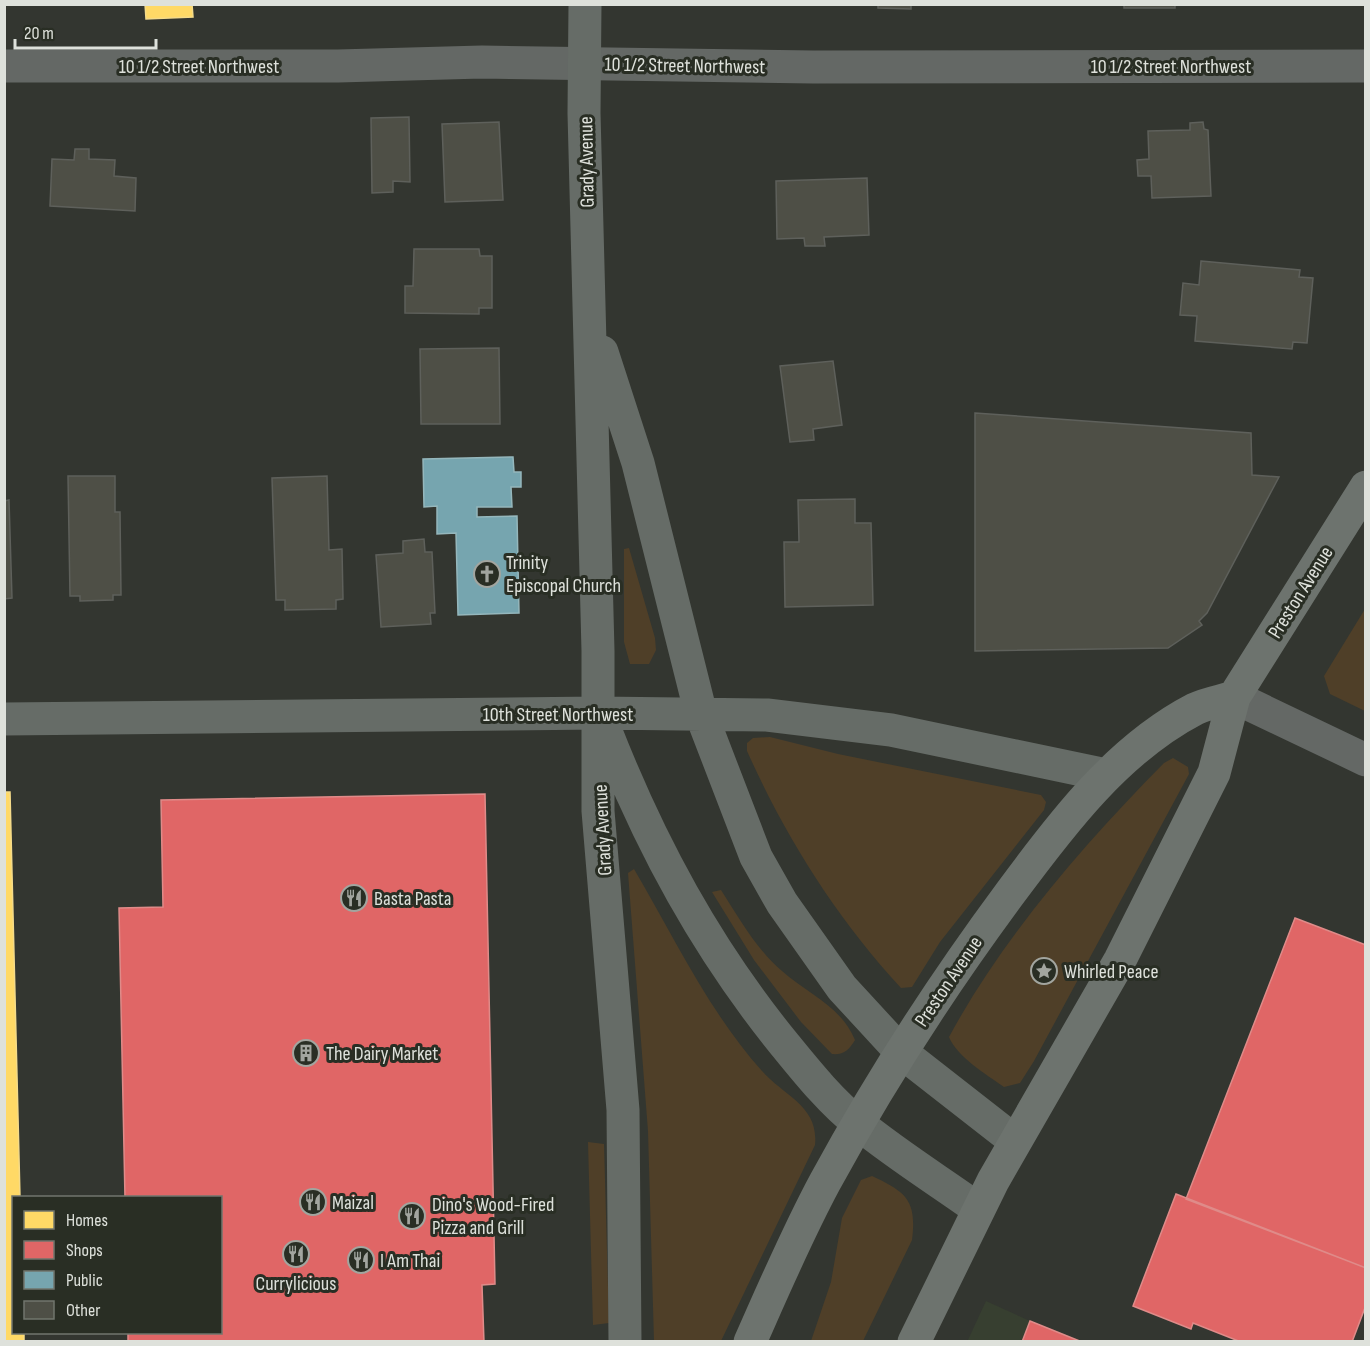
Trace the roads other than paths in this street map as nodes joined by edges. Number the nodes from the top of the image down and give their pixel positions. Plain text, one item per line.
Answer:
1 (585, 4) edge
2 (584, 63) junction
3 (4, 66) edge
4 (1365, 66) edge
5 (591, 319) junction
6 (1365, 487) edge
7 (1234, 697) junction
8 (599, 713) junction
9 (701, 714) junction
10 (4, 719) edge
11 (1365, 760) edge
12 (1106, 775) junction
13 (901, 1052) junction
14 (858, 1124) junction
15 (1015, 1141) junction
16 (978, 1209) junction
17 (625, 1341) edge
18 (750, 1341) edge
19 (914, 1341) edge

1 - 2 main road, Grady Avenue
2 - 3 street, 10 1/2 Street Northwest
2 - 4 street, 10 1/2 Street Northwest
2 - 5 main road, Grady Avenue
5 - 8 main road, Grady Avenue
5 - 9 main road, Grady Avenue
6 - 7 main road, Preston Avenue
7 - 11 street
7 - 12 main road, Preston Avenue
7 - 15 main road, Preston Avenue
8 - 9 main road, 10th Street Northwest
8 - 10 main road, 10th Street Northwest
8 - 14 main road
8 - 17 main road, Grady Avenue
9 - 12 main road, 10th Street Northwest
9 - 13 main road, Grady Avenue
12 - 13 main road, Preston Avenue
13 - 14 main road, Preston Avenue
13 - 15 main road, Grady Avenue
14 - 16 main road
14 - 18 main road, Preston Avenue
15 - 16 main road, Preston Avenue
16 - 19 main road, Preston Avenue

